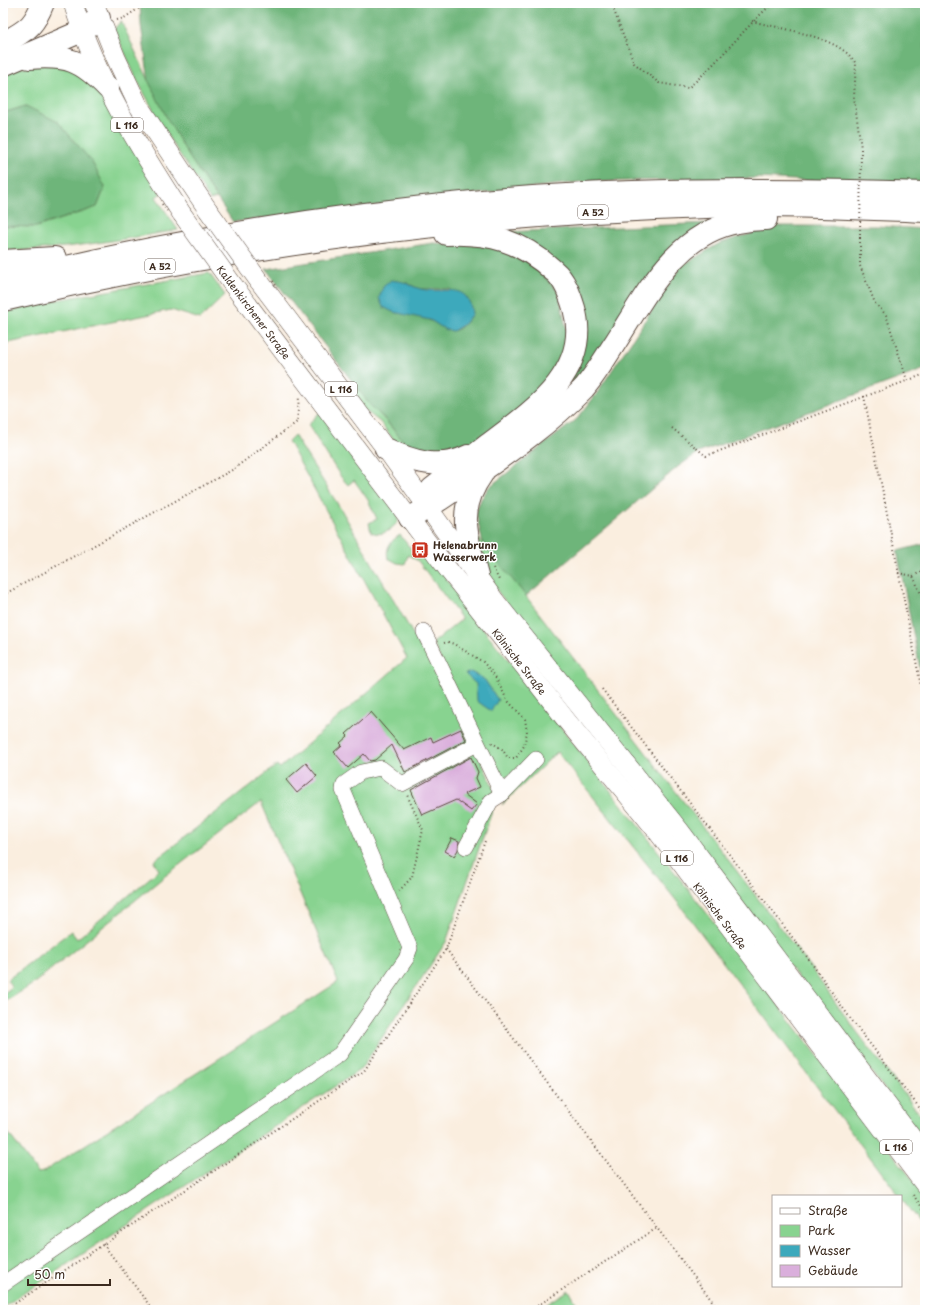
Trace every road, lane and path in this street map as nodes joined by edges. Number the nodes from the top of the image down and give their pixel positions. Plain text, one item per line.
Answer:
1 (43, 3) edge
2 (147, 3) edge
3 (611, 3) edge
4 (774, 3) edge
5 (90, 16) edge
6 (752, 21) junction
7 (7, 54) edge
8 (108, 88) junction
9 (925, 193) edge
10 (870, 208) junction
11 (925, 211) edge
12 (318, 240) junction
13 (178, 244) junction
14 (3, 261) edge
15 (3, 282) edge
16 (3, 300) edge
17 (925, 374) edge
18 (907, 380) junction
19 (299, 392) dead end
20 (864, 396) junction
21 (672, 428) dead end
22 (386, 449) junction
23 (485, 458) junction
24 (420, 508) junction
25 (925, 570) edge
26 (898, 573) junction
27 (477, 576) junction
28 (913, 576) junction
29 (3, 595) edge
30 (486, 602) junction
31 (925, 603) edge
32 (424, 632) dead end
33 (432, 647) junction
34 (602, 689) dead end
35 (925, 707) edge
36 (477, 744) junction
37 (536, 759) dead end
38 (402, 784) junction
39 (502, 794) junction
40 (486, 838) dead end
41 (466, 847) dead end
42 (390, 900) junction
43 (446, 949) junction
44 (925, 1115) edge
45 (925, 1155) edge
46 (918, 1189) edge
47 (925, 1211) edge
48 (658, 1228) junction
49 (103, 1244) junction
50 (3, 1284) edge
51 (5, 1310) edge
52 (153, 1310) edge
53 (531, 1310) edge
54 (720, 1310) edge

1 - 7 highway
2 - 5 path
3 - 6 path
4 - 6 path
5 - 7 highway
5 - 8 main road, Kaldenkirchener Straße / L 116
5 - 22 main road, Kaldenkirchener Straße / L 116, bridge
6 - 18 path, bridge
7 - 8 highway
8 - 24 main road, Kaldenkirchener Straße / L 116, bridge
9 - 13 highway, A 52
10 - 11 highway, A 52
10 - 12 highway, A 52
10 - 23 highway
12 - 16 highway, A 52
12 - 23 highway
13 - 14 highway
13 - 15 highway, A 52
17 - 18 path
18 - 20 path
19 - 29 path
20 - 21 path
20 - 26 path
22 - 23 highway
22 - 24 main road, Kaldenkirchener Straße / L 116
23 - 24 highway
23 - 27 highway
24 - 27 main road, Kaldenkirchener Straße / L 116
24 - 30 main road, Kaldenkirchener Straße / L 116
25 - 28 path
26 - 28 path
26 - 35 path
27 - 30 main road, Kaldenkirchener Straße / L 116
28 - 31 path
30 - 45 main road, Kölnische Straße / L 116
30 - 46 main road, Kölnische Straße / L 116
32 - 33 lane
33 - 36 lane
33 - 36 path
34 - 44 path
36 - 38 lane
36 - 39 lane
37 - 39 lane
38 - 42 path
38 - 42 lane
39 - 41 lane
40 - 43 path
42 - 50 lane
43 - 48 path
43 - 49 path
46 - 47 path
48 - 53 path
48 - 54 path
49 - 51 path
49 - 52 path

